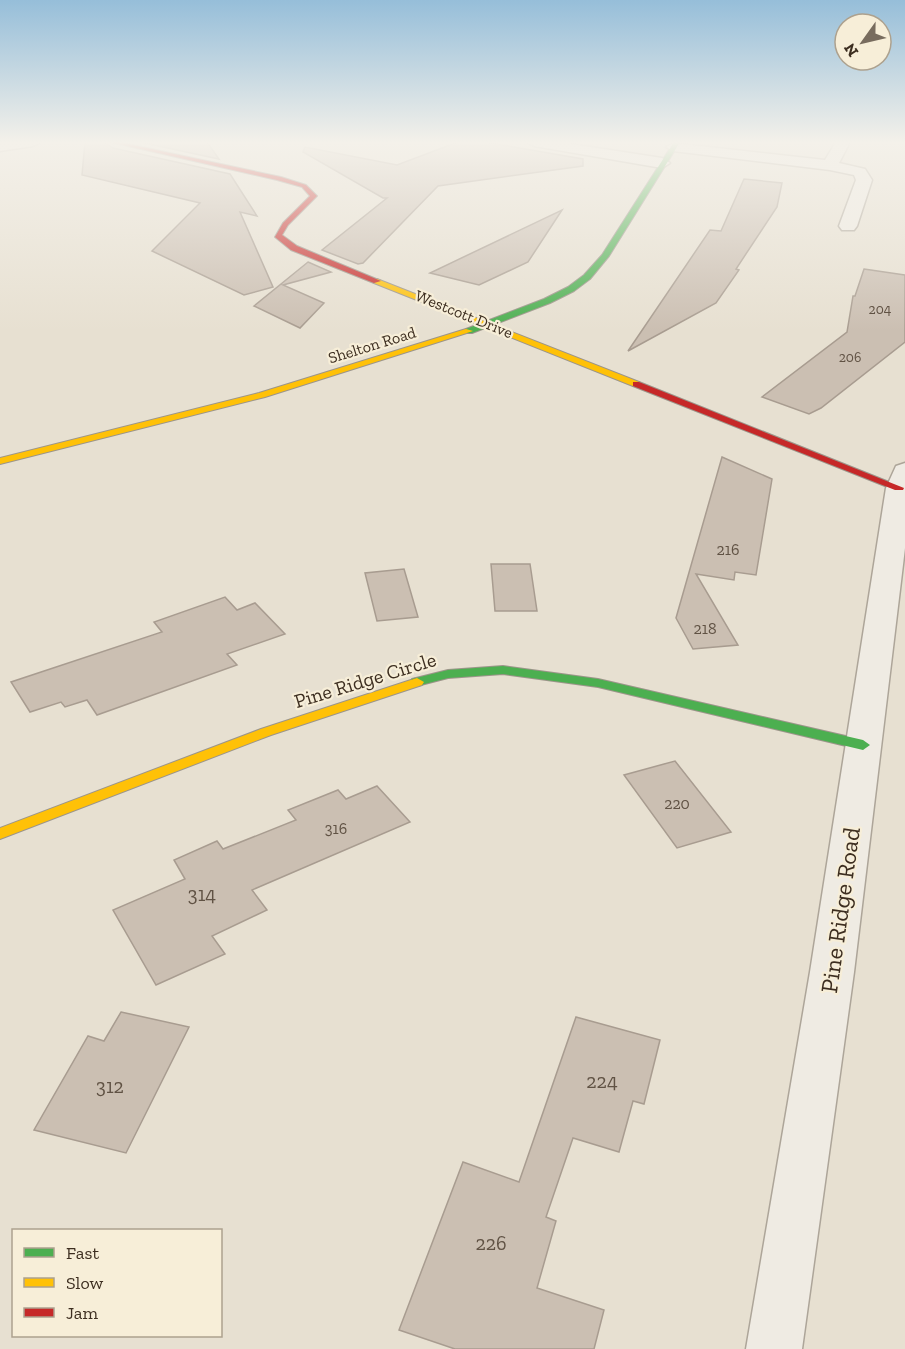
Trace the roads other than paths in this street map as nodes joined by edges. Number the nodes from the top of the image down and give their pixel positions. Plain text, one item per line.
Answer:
1 (308, 205) edge
2 (636, 205) edge
3 (855, 205) edge
4 (848, 226) dead end
5 (489, 324) junction
6 (0, 461) edge
7 (902, 479) edge
8 (863, 745) junction
9 (0, 834) edge
10 (774, 1349) edge

1 - 5 street, Westcott Drive
2 - 5 street, Shelton Road
3 - 4 street
5 - 6 street, Shelton Road
5 - 7 street, Westcott Drive
7 - 8 street, Pine Ridge Road
8 - 9 street, Pine Ridge Circle
8 - 10 street, Pine Ridge Road

